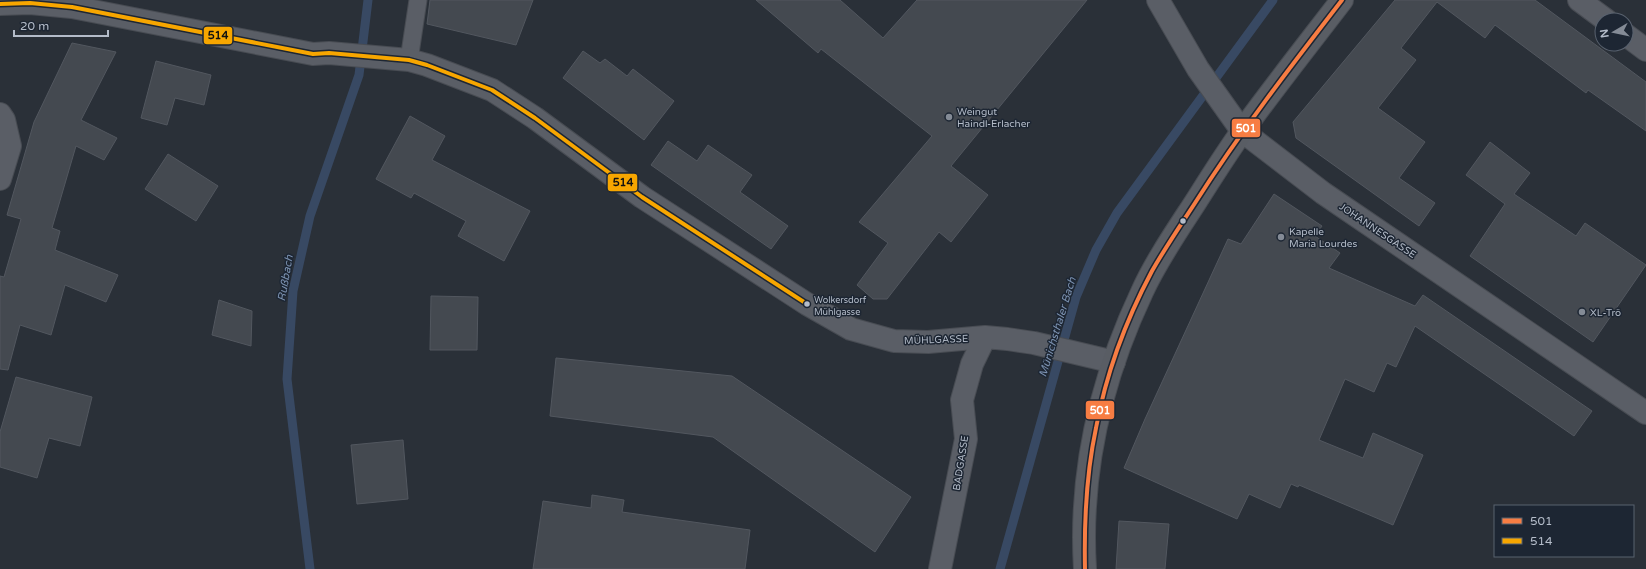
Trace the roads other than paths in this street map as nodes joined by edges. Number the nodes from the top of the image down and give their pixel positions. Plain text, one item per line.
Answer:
1 (418, 0) edge
2 (1158, 0) edge
3 (1342, 0) edge
4 (1580, 0) edge
5 (0, 4) edge
6 (1596, 12) edge
7 (1634, 41) edge
8 (1646, 50) edge
9 (403, 59) junction
10 (0, 114) edge
11 (1242, 131) junction
12 (0, 179) edge
13 (985, 337) junction
14 (1114, 362) junction
15 (1646, 413) edge
16 (940, 569) edge
17 (1085, 569) edge

1 - 9 lane
2 - 11 street, JOHANNESGASSE
3 - 11 street
4 - 6 street
5 - 9 street, MÜHLGASSE
7 - 8 street
9 - 13 street, MÜHLGASSE
10 - 12 street
11 - 14 street
11 - 15 street, JOHANNESGASSE
13 - 14 street, MÜHLGASSE
13 - 16 street, BADGASSE
14 - 17 street

